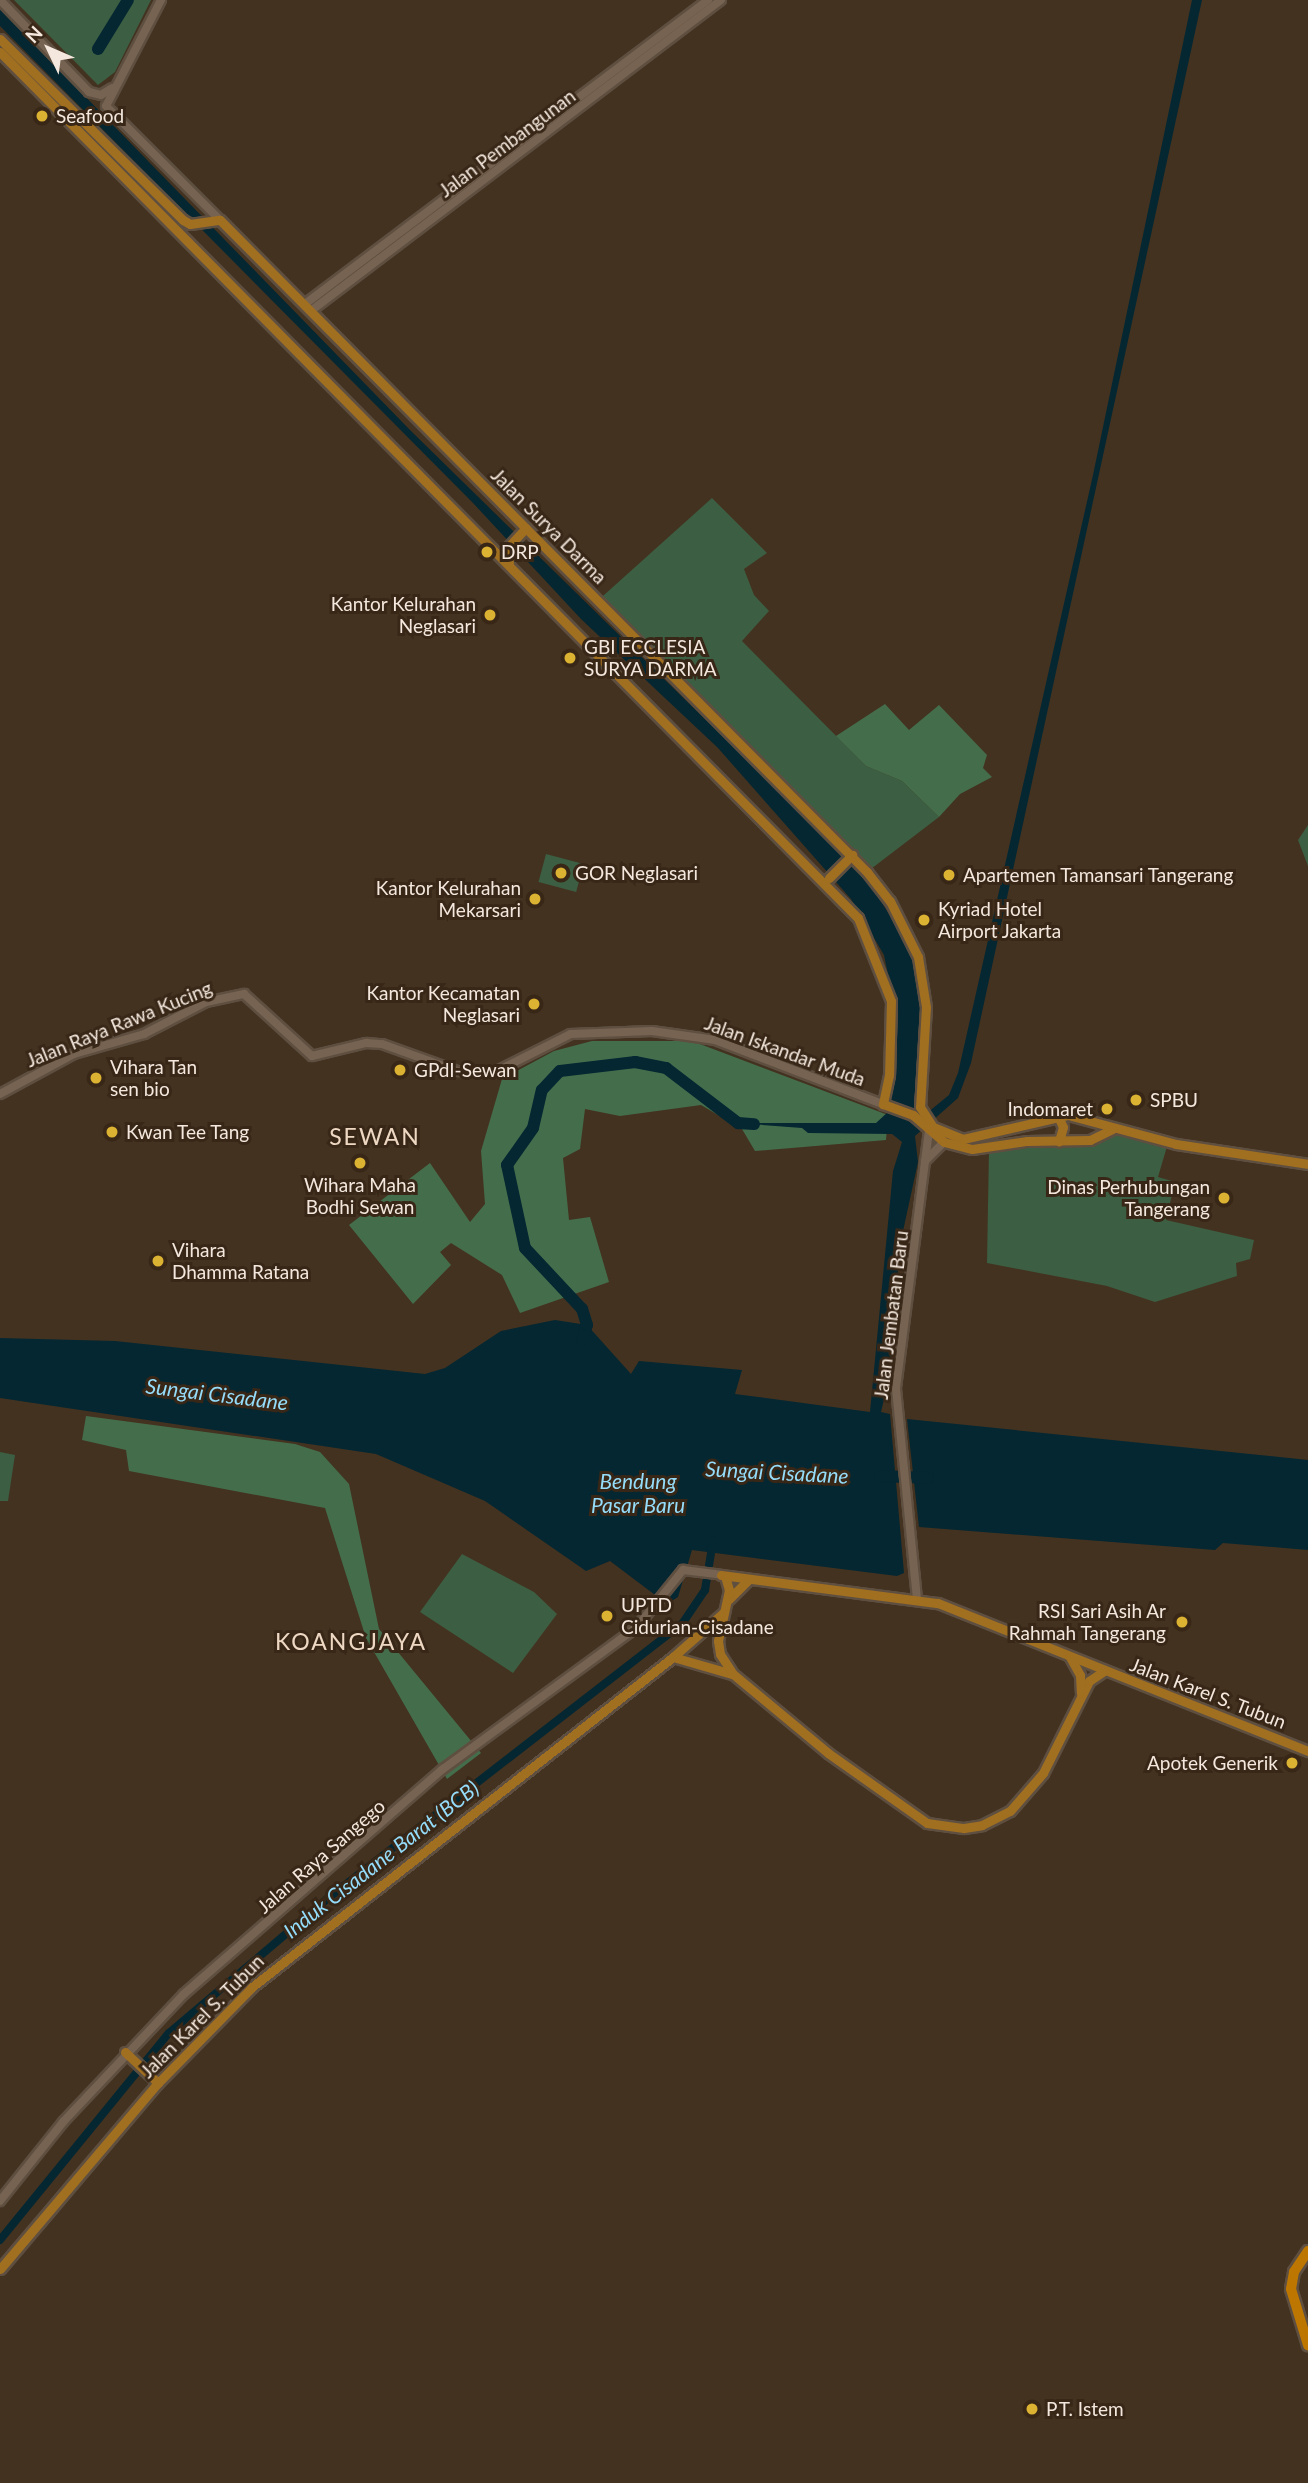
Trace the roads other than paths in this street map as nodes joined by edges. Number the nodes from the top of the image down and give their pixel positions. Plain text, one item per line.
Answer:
1 (0, 0) edge
2 (161, 0) edge
3 (708, 0) edge
4 (721, 0) edge
5 (0, 39) edge
6 (0, 52) edge
7 (120, 76) junction
8 (215, 221) junction
9 (192, 224) junction
10 (189, 238) junction
11 (308, 307) junction
12 (526, 528) junction
13 (487, 543) junction
14 (508, 547) junction
15 (510, 567) junction
16 (850, 856) junction
17 (812, 870) junction
18 (830, 877) junction
19 (836, 893) junction
20 (394, 1049) joint
21 (0, 1094) edge
22 (886, 1104) junction
23 (1058, 1116) junction
24 (929, 1129) junction
25 (1113, 1129) junction
26 (1059, 1141) junction
27 (944, 1142) junction
28 (925, 1161) junction
29 (1308, 1164) edge
30 (726, 1576) junction
31 (749, 1579) junction
32 (917, 1599) junction
33 (728, 1600) junction
34 (724, 1612) junction
35 (1069, 1656) junction
36 (673, 1657) junction
37 (1104, 1671) junction
38 (733, 1674) junction
39 (1081, 1695) junction
40 (1308, 1751) edge
41 (127, 2054) junction
42 (156, 2081) junction
43 (0, 2201) edge
44 (1308, 2251) edge
45 (0, 2269) edge
46 (1308, 2345) edge

1 - 7 street
2 - 7 street
3 - 11 street, Jalan Pembangunan
4 - 11 street, Jalan Pembangunan
5 - 9 main road
6 - 10 main road
7 - 8 street
8 - 9 main road
8 - 11 main road, Jalan Surya Darma
9 - 10 main road
10 - 13 main road
11 - 12 main road, Jalan Surya Darma
12 - 14 main road
12 - 16 main road, Jalan Surya Darma
13 - 14 main road
13 - 15 main road
14 - 15 main road
15 - 17 main road
16 - 18 main road
16 - 24 main road, Jalan Surya Darma
17 - 18 main road
17 - 19 main road
18 - 19 main road
19 - 22 main road
20 - 21 street, Jalan Raya Rawa Kucing
20 - 22 street, Jalan Iskandar Muda
22 - 24 main road
23 - 24 main road
23 - 25 main road
23 - 26 main road
24 - 27 main road
24 - 28 street, Jalan Jembatan Baru
25 - 26 main road
25 - 29 main road
26 - 27 main road
27 - 28 street
28 - 32 street, Jalan Jembatan Baru
30 - 31 main road, Jalan Karel S. Tubun
30 - 33 main road
30 - 41 street, Jalan Raya Sangego
31 - 32 main road, Jalan Karel S. Tubun
31 - 33 main road
32 - 35 main road, Jalan Karel S. Tubun
33 - 34 main road
34 - 36 main road, Jalan Karel S. Tubun
34 - 38 main road
35 - 37 main road, Jalan Karel S. Tubun
35 - 39 main road
36 - 38 main road
36 - 42 main road, Jalan Karel S. Tubun
37 - 39 main road
37 - 40 main road, Jalan Karel S. Tubun
38 - 39 main road
41 - 42 main road
41 - 43 street, Jalan Raya Sangego
42 - 45 main road, Jalan Karel S. Tubun
44 - 46 highway

